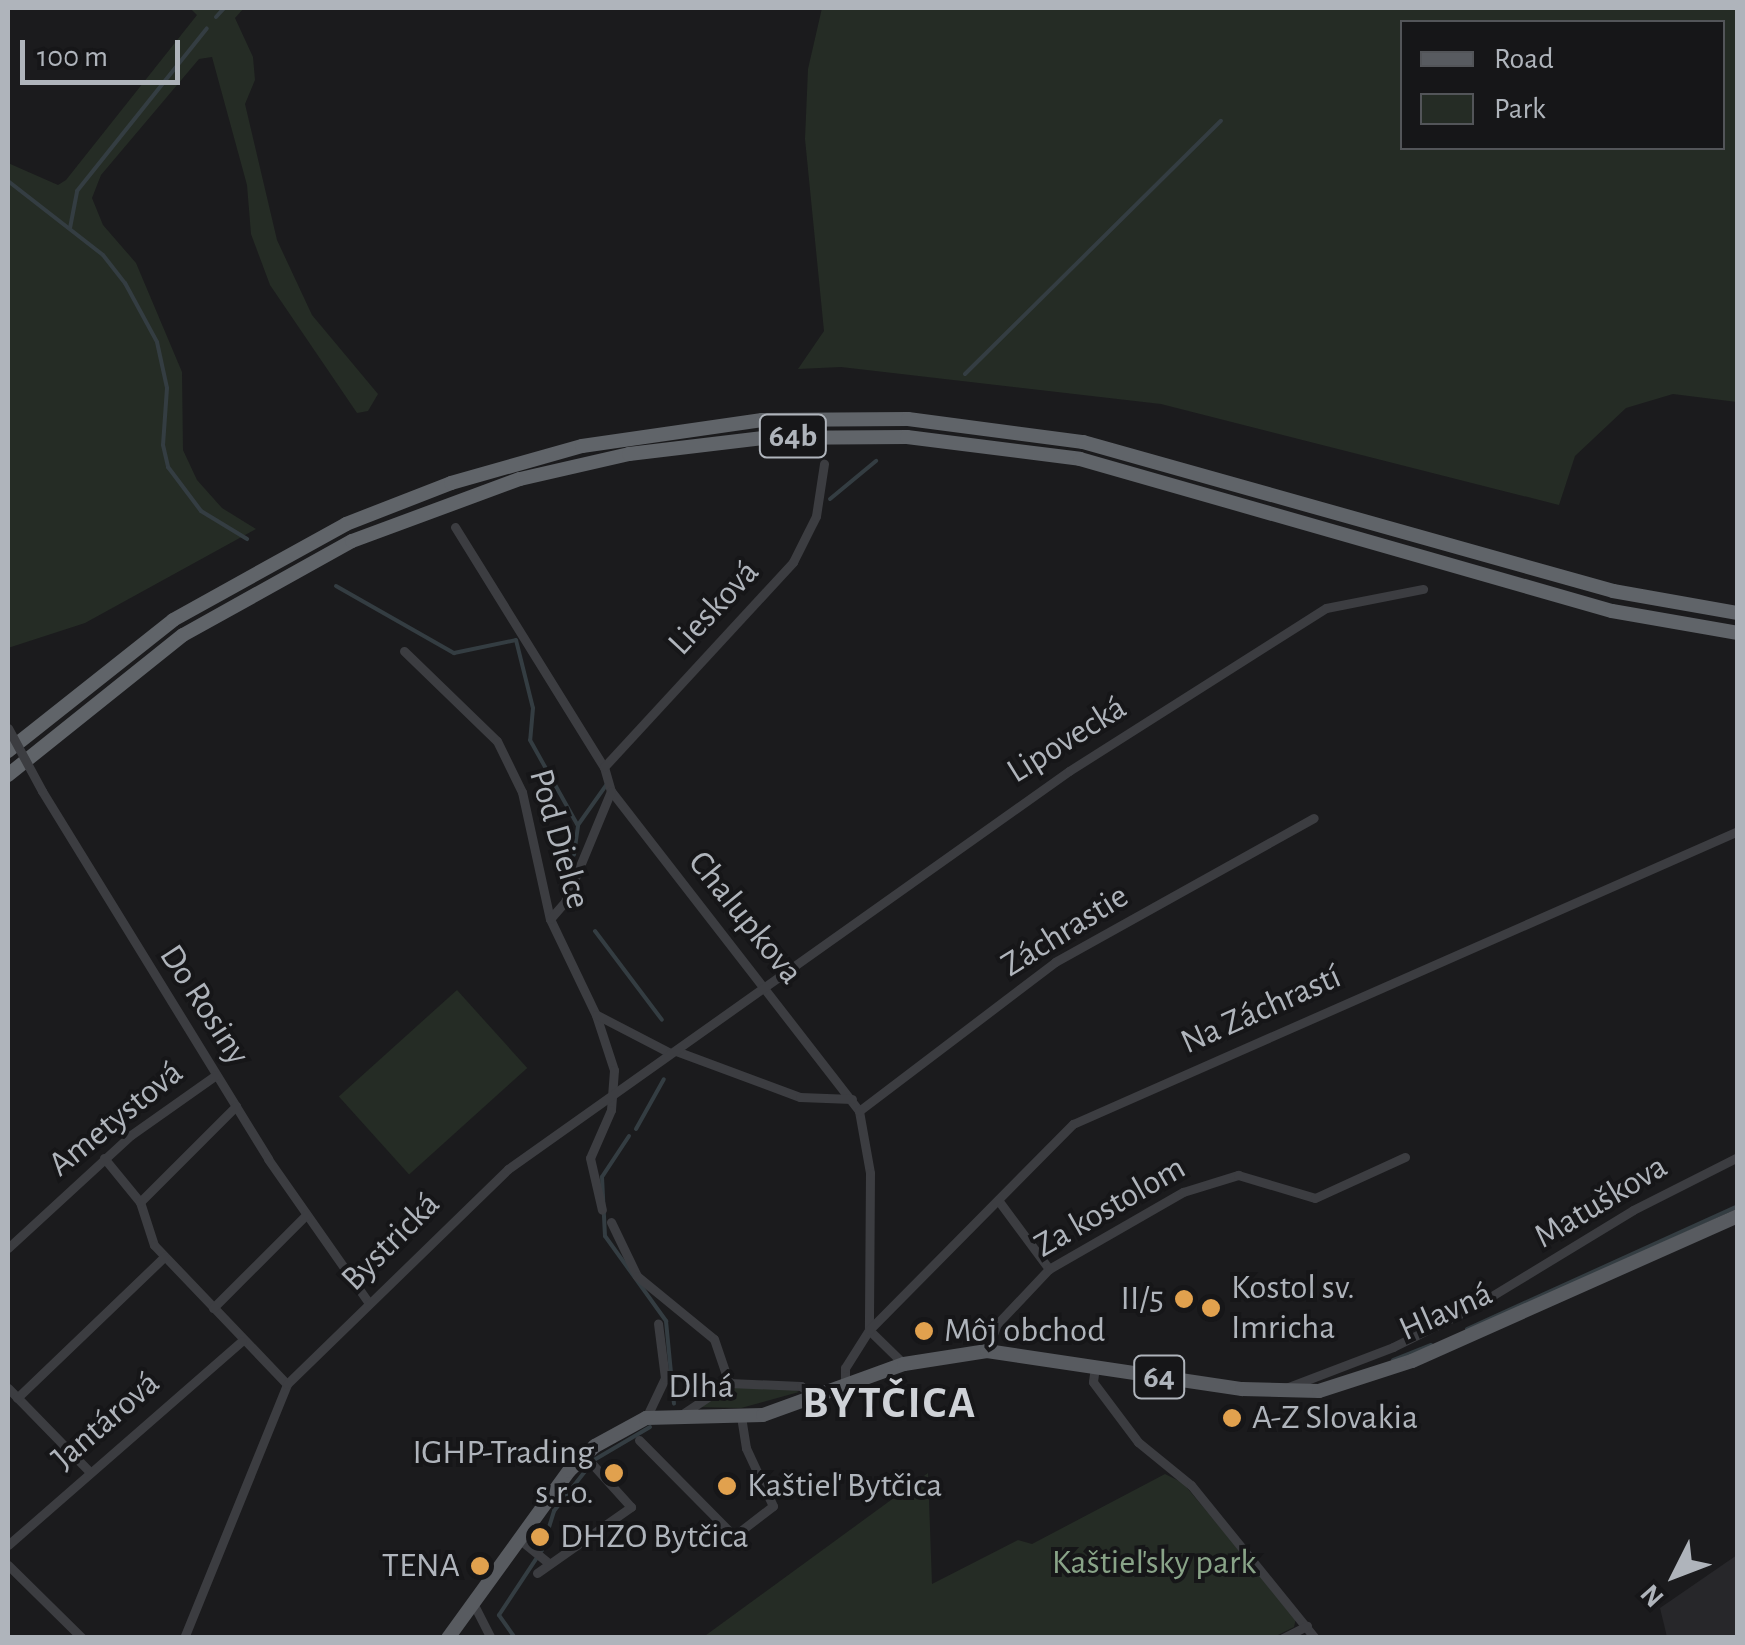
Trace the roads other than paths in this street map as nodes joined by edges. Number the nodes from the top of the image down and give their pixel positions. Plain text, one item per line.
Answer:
1 (824, 464) dead end
2 (455, 527) dead end
3 (1423, 589) dead end
4 (1738, 613) edge
5 (1738, 633) edge
6 (404, 651) dead end
7 (8, 728) edge
8 (8, 750) edge
9 (604, 767) junction
10 (8, 775) edge
11 (611, 791) junction
12 (1314, 818) dead end
13 (1738, 831) edge
14 (550, 919) junction
15 (765, 986) junction
16 (596, 1016) junction
17 (673, 1052) junction
18 (216, 1075) junction
19 (616, 1088) junction
20 (852, 1098) junction
21 (236, 1106) junction
22 (859, 1112) junction
23 (1405, 1157) dead end
24 (1738, 1157) edge
25 (104, 1158) junction
26 (998, 1200) junction
27 (140, 1202) junction
28 (602, 1210) dead end
29 (306, 1215) junction
30 (1738, 1216) edge
31 (611, 1222) dead end
32 (8, 1248) edge
33 (164, 1257) junction
34 (1049, 1269) junction
35 (368, 1302) junction
36 (213, 1308) junction
37 (658, 1323) dead end
38 (869, 1330) junction
39 (242, 1340) junction
40 (987, 1351) junction
41 (904, 1364) junction
42 (1095, 1367) junction
43 (728, 1383) junction
44 (287, 1384) junction
45 (845, 1384) junction
46 (8, 1388) edge
47 (1276, 1392) junction
48 (814, 1396) junction
49 (17, 1398) junction
50 (681, 1415) junction
51 (646, 1418) junction
52 (741, 1418) junction
53 (640, 1440) dead end
54 (590, 1461) junction
55 (88, 1471) junction
56 (519, 1539) junction
57 (8, 1545) edge
58 (541, 1557) junction
59 (8, 1565) edge
60 (537, 1573) dead end
61 (473, 1603) junction
62 (1307, 1626) junction
63 (178, 1636) edge
64 (82, 1638) edge
65 (448, 1638) edge
66 (491, 1638) edge
67 (1283, 1638) edge
68 (1315, 1638) edge

1 - 9 street, Liesková
2 - 9 street, Chalupkova
3 - 15 street, Lipovecká
4 - 8 highway, 64b
5 - 10 highway, 64b
6 - 14 street, Pod Dielce
7 - 18 street, Do Rosiny, bridge
9 - 11 street, Chalupkova
11 - 14 street
11 - 15 street, Chalupkova
12 - 22 street, Záchrastie
13 - 26 street, Na Záchrastí
14 - 16 street, Pod Dielce
15 - 17 street, Bystrická
15 - 20 street, Chalupkova
16 - 17 street
16 - 19 street, Pod Dielce
17 - 19 street, Bystrická
17 - 20 street
18 - 21 street, Do Rosiny
18 - 25 street, Ametystová
19 - 28 street
19 - 35 street, Bystrická
20 - 22 street, Chalupkova
21 - 27 street
21 - 29 street, Do Rosiny
22 - 38 street, Chalupkova
23 - 34 street, Za kostolom
24 - 47 street, Matuškova
25 - 27 street
25 - 32 street, Ametystová
26 - 34 street
26 - 38 street, Na Záchrastí
27 - 33 street
29 - 35 street, Do Rosiny
29 - 36 street
30 - 47 main road, Hlavná / 64
31 - 43 street
33 - 36 street
33 - 49 street
34 - 40 street, Za kostolom
35 - 44 street, Bystrická
36 - 39 street
37 - 51 street
38 - 41 street
38 - 45 street
39 - 44 street
39 - 55 street, Jantárová
40 - 41 main road, Dlhá / 64
40 - 42 main road, Hlavná / 64
41 - 45 main road, Dlhá / 64
42 - 47 main road, Hlavná / 64
42 - 62 street
43 - 48 street
43 - 50 street
44 - 63 street, Bystrická
45 - 48 main road, Dlhá / 64
46 - 49 street
48 - 52 main road, Dlhá / 64
49 - 55 street
50 - 51 main road, Dlhá / 64
50 - 52 main road, Dlhá / 64
51 - 54 main road, Dlhá / 64
52 - 53 street
54 - 56 main road, Dlhá / 64
54 - 58 street
55 - 57 street, Jantárová
56 - 58 street
56 - 61 main road, Dlhá / 64
58 - 60 street
59 - 64 street
61 - 65 main road, Dlhá / 64
61 - 66 street
62 - 67 street
62 - 68 street

